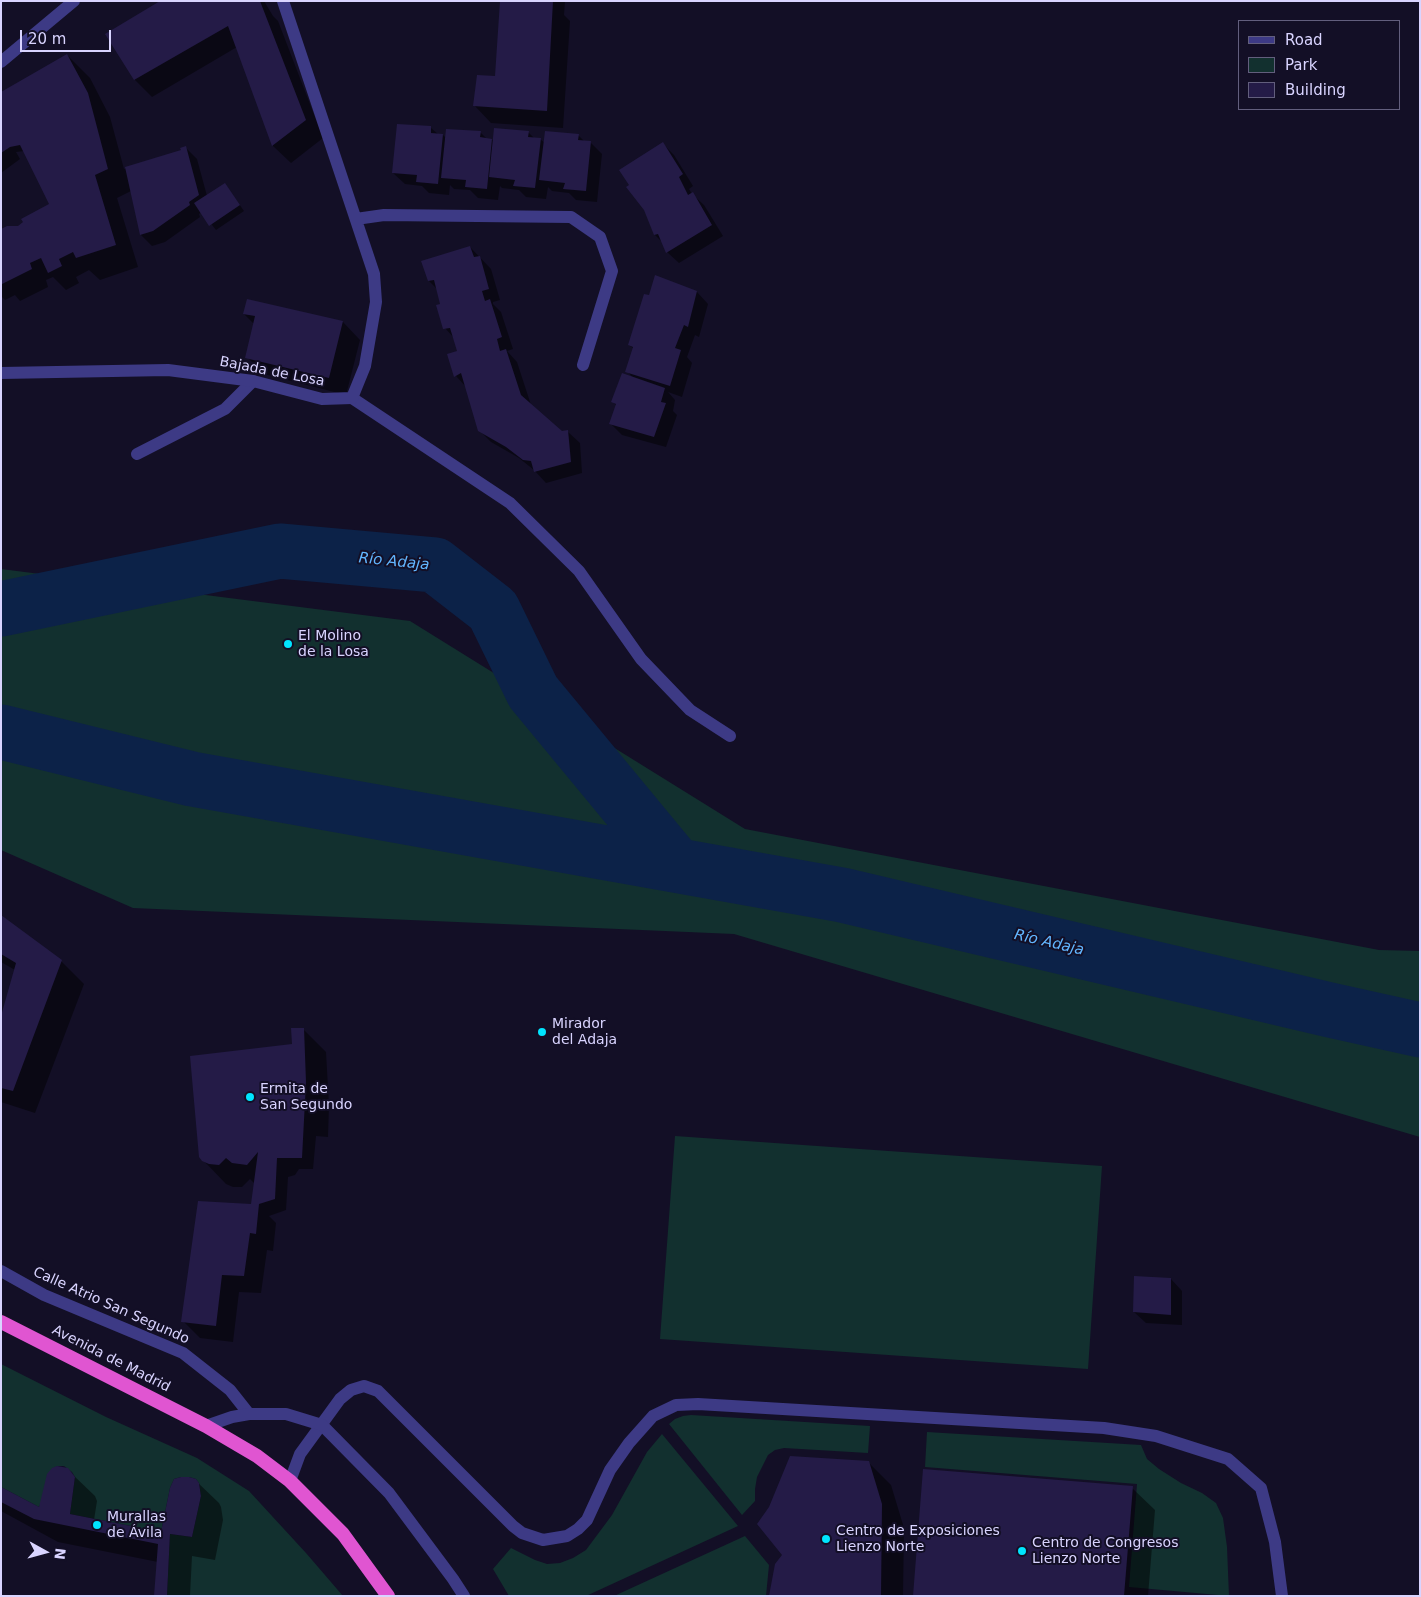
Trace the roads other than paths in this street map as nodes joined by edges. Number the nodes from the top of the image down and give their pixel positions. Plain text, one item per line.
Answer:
1 (74, 1) edge
2 (283, 1) edge
3 (1, 62) edge
4 (356, 220) junction
5 (583, 365) dead end
6 (1, 373) edge
7 (253, 381) junction
8 (352, 398) junction
9 (137, 454) dead end
10 (730, 736) dead end
11 (1, 1271) edge
12 (1, 1322) edge
13 (249, 1414) junction
14 (322, 1425) junction
15 (206, 1426) junction
16 (290, 1481) junction
17 (388, 1596) edge
18 (464, 1596) edge
19 (1282, 1596) edge

1 - 3 street
2 - 4 street
4 - 5 street
4 - 8 street
6 - 7 street, Bajada de Losa
7 - 8 street, Bajada de Losa
7 - 9 street
8 - 10 street
11 - 13 street, Calle Atrio San Segundo
12 - 15 highway, Avenida de Madrid
13 - 14 street
13 - 15 street
14 - 16 street
14 - 18 street
14 - 19 street
15 - 16 highway, Avenida de Madrid
16 - 17 highway, Avenida de Madrid

